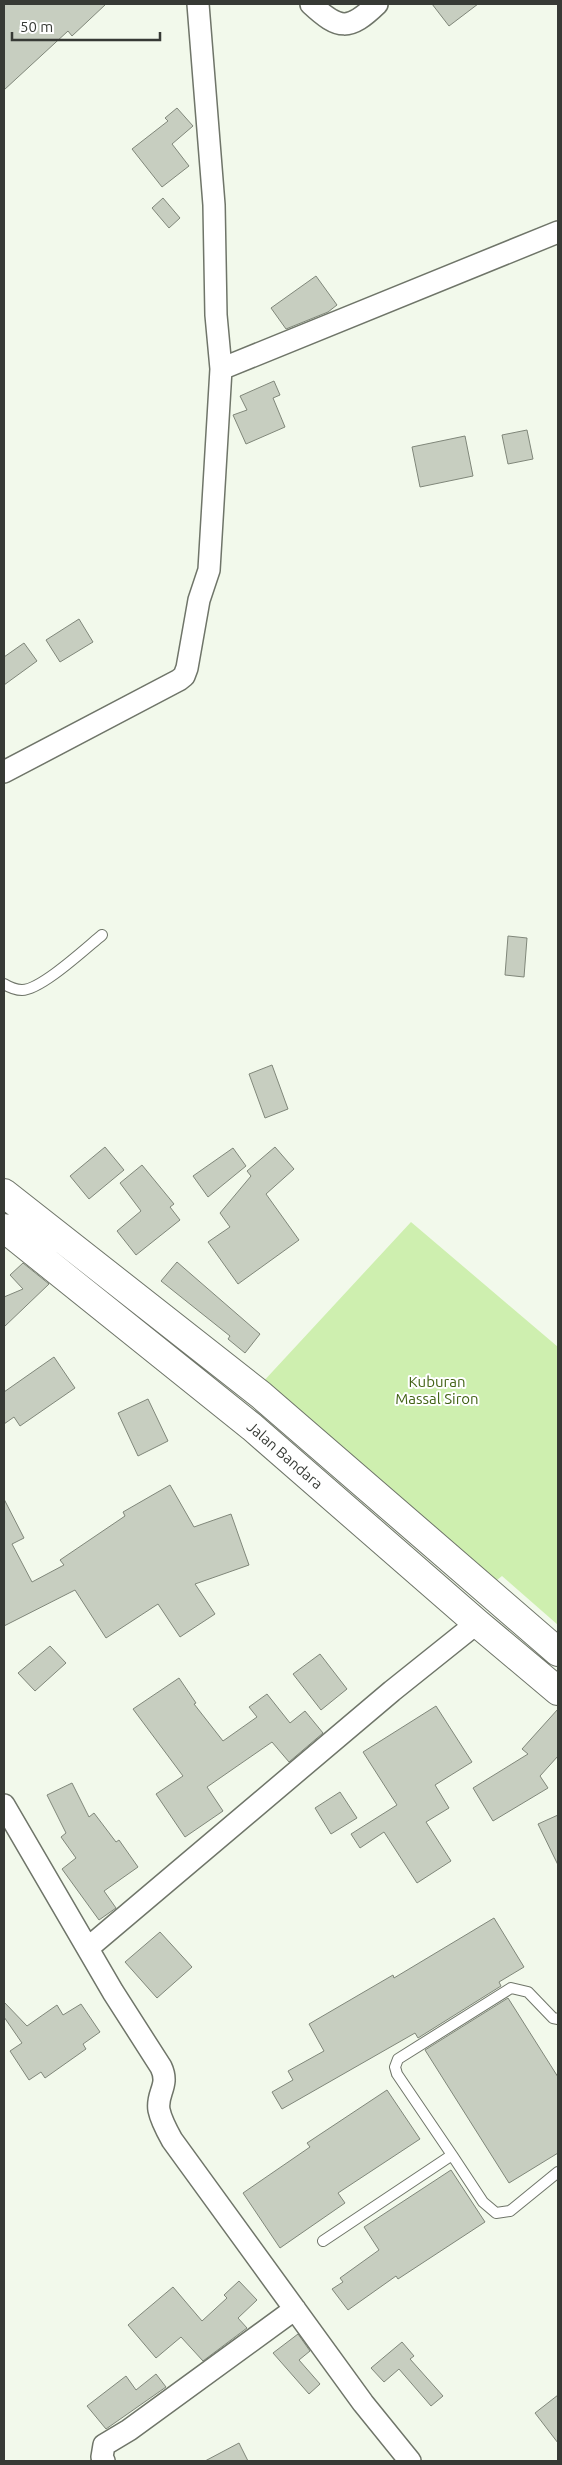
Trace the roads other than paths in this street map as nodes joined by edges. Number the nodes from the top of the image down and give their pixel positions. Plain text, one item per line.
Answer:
1 (311, 4) edge
2 (377, 4) edge
3 (203, 7) edge
4 (558, 232) edge
5 (221, 369) junction
6 (4, 772) edge
7 (102, 935) dead end
8 (4, 984) edge
9 (4, 1193) edge
10 (4, 1228) edge
11 (477, 1623) junction
12 (558, 1652) edge
13 (558, 1690) edge
14 (4, 1805) edge
15 (88, 1948) junction
16 (556, 2021) edge
17 (452, 2155) junction
18 (558, 2172) edge
19 (323, 2241) dead end
20 (295, 2309) junction
21 (104, 2461) edge
22 (410, 2461) edge

1 - 2 street
3 - 5 street
4 - 5 street
5 - 6 street
7 - 8 lane
9 - 12 highway, Jalan Bandara
10 - 11 highway, Jalan Bandara
11 - 13 highway, Jalan Bandara
11 - 15 street
14 - 15 street
15 - 20 street
16 - 17 lane
17 - 18 lane
17 - 19 lane
20 - 21 street
20 - 22 street

